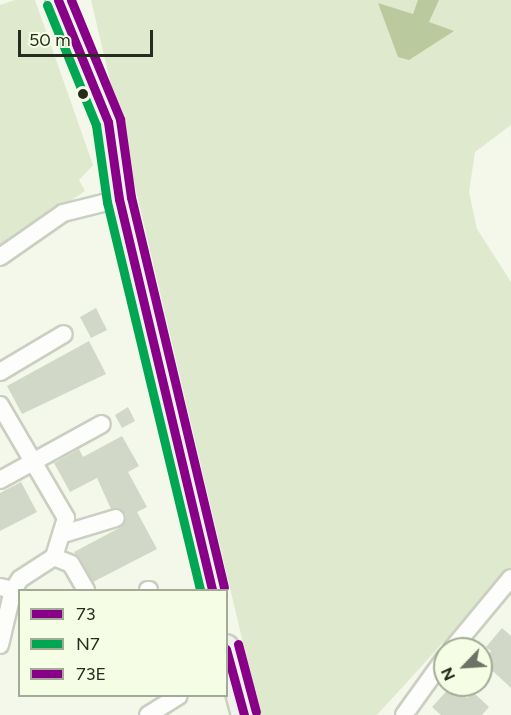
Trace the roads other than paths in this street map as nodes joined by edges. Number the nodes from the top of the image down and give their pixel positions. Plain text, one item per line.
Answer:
1 (58, 0) edge
2 (119, 199) junction
3 (0, 257) edge
4 (64, 334) dead end
5 (0, 372) edge
6 (0, 405) edge
7 (102, 424) dead end
8 (33, 460) junction
9 (0, 480) edge
10 (116, 518) dead end
11 (63, 534) junction
12 (54, 557) junction
13 (511, 578) edge
14 (7, 589) edge
15 (85, 589) edge
16 (212, 589) edge
17 (462, 637) edge
18 (0, 645) edge
19 (228, 655) edge
20 (433, 675) edge
21 (177, 697) edge
22 (148, 715) edge
23 (244, 715) edge
24 (405, 715) edge

1 - 2 street
2 - 3 street
2 - 16 street
4 - 5 street
6 - 8 street
7 - 8 street
8 - 9 street
8 - 11 street
10 - 11 street
11 - 12 street
12 - 14 street
12 - 15 street
13 - 17 street
14 - 18 street
19 - 23 street
20 - 24 street
21 - 22 street

